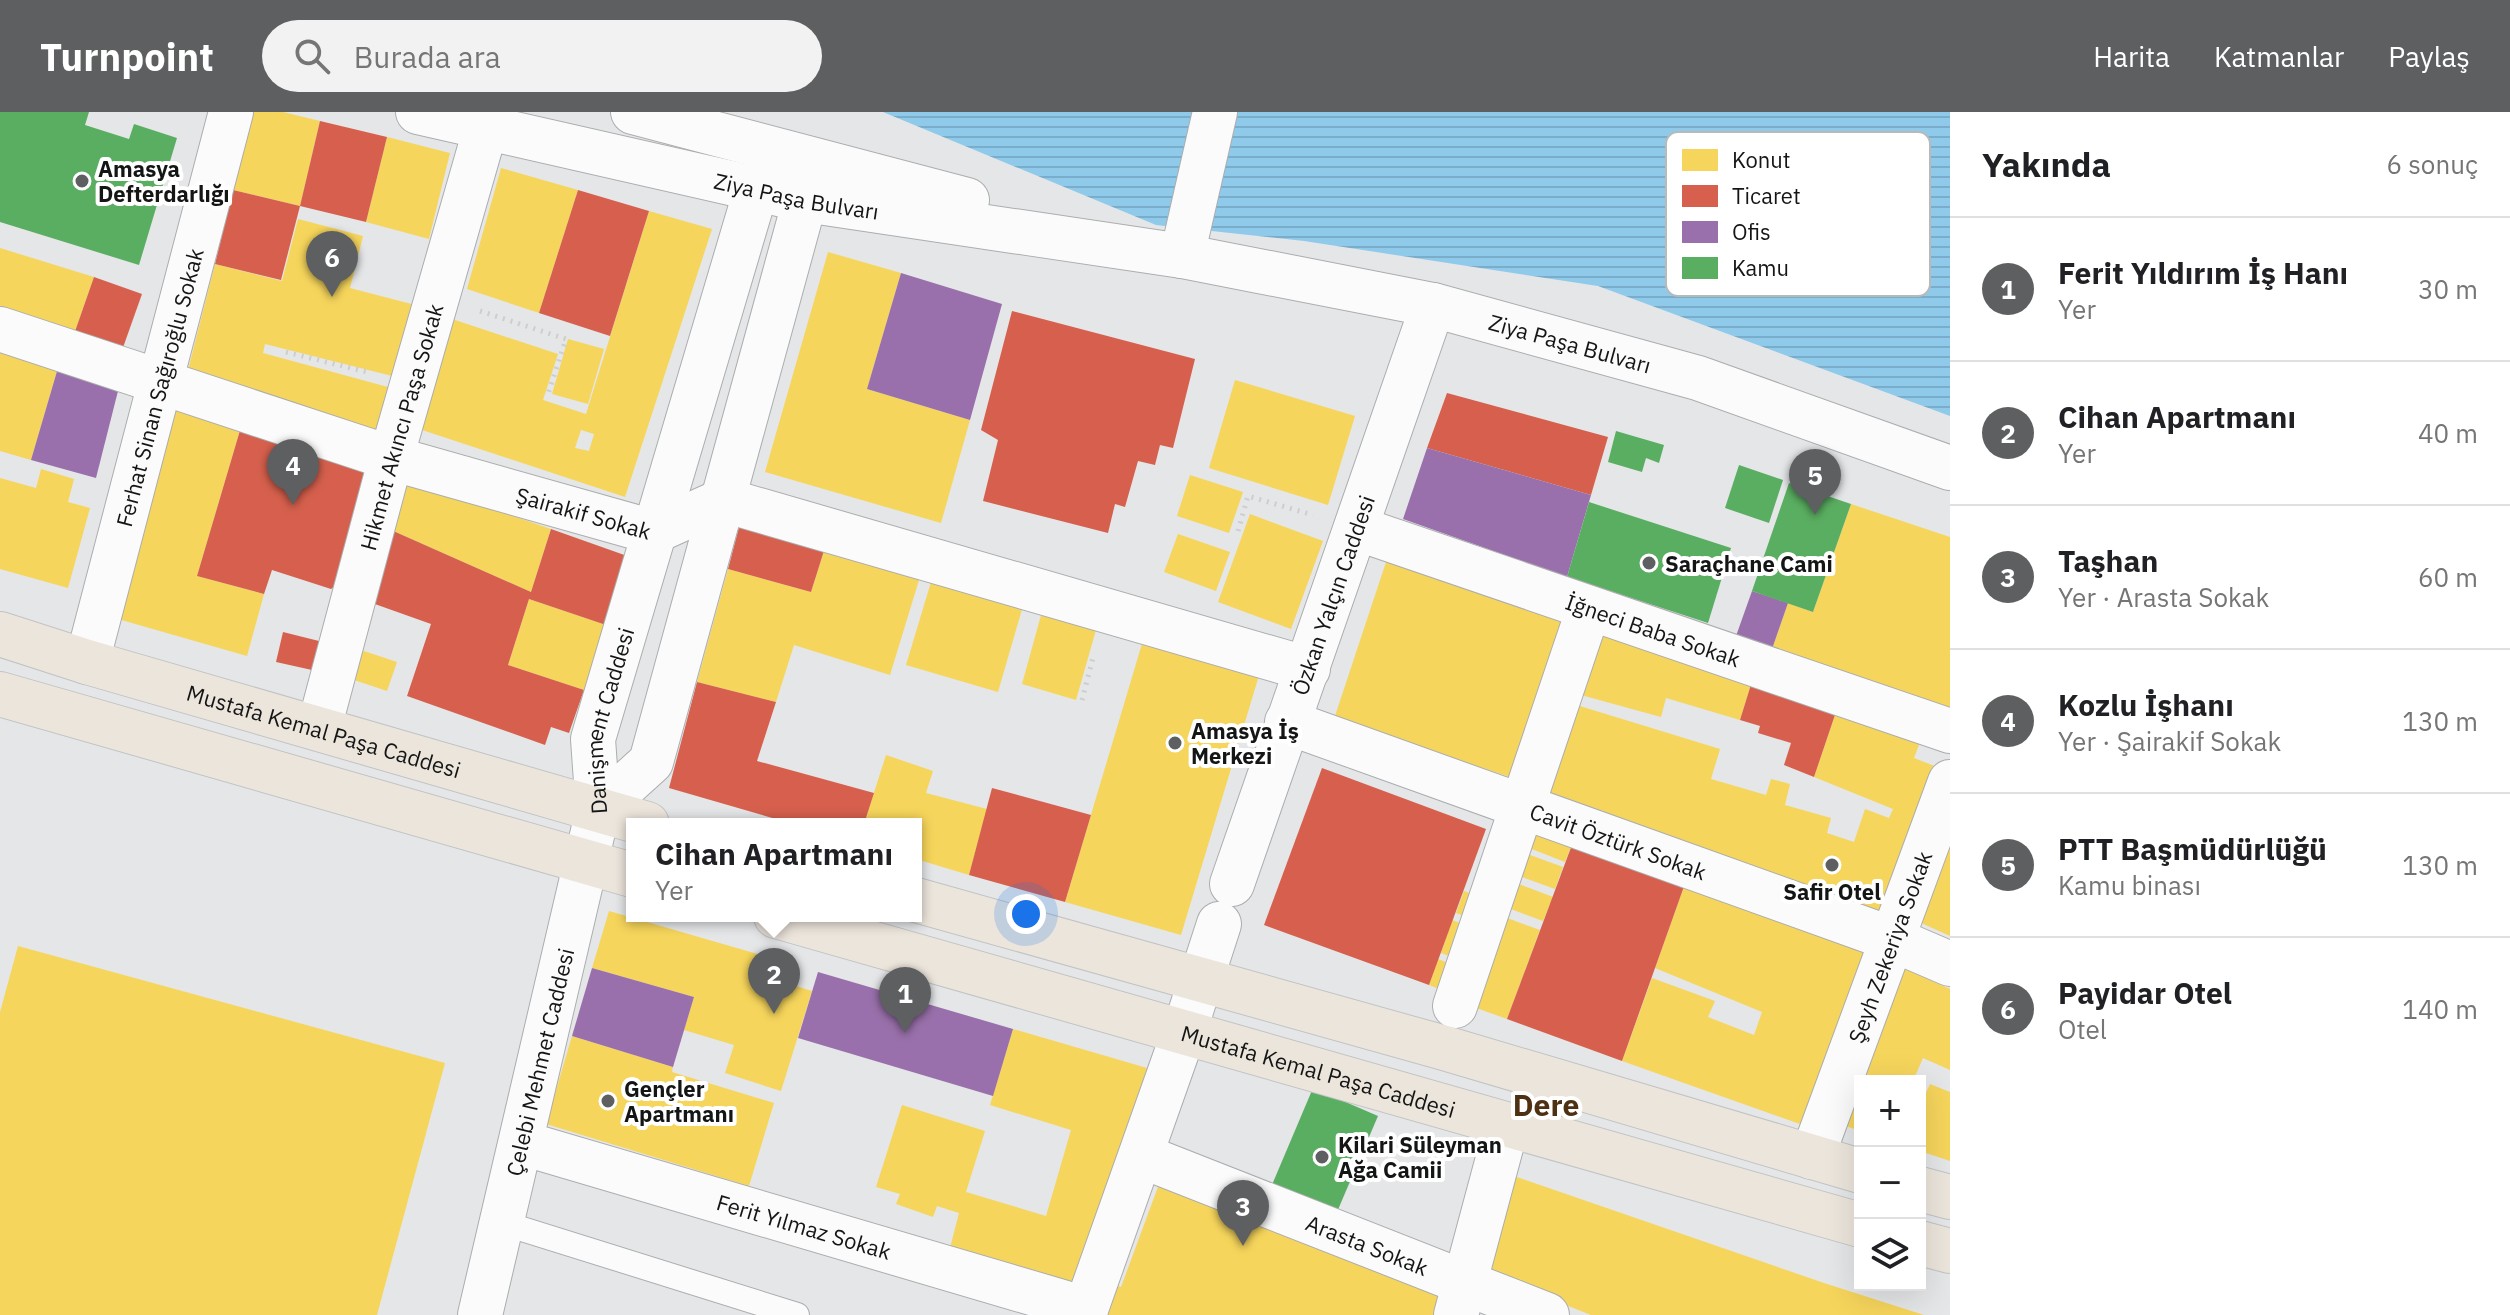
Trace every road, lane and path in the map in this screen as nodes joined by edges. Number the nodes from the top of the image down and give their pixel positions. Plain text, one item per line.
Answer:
1 (231, 112) edge
2 (418, 112) edge
3 (633, 112) edge
4 (1215, 112) edge
5 (486, 127) junction
6 (756, 190) junction
7 (805, 200) junction
8 (1182, 256) junction
9 (437, 298) junction
10 (1433, 305) junction
11 (0, 329) edge
12 (286, 352) dead end
13 (413, 383) junction
14 (160, 384) junction
15 (547, 397) dead end
16 (391, 458) junction
17 (1950, 468) edge
18 (724, 500) junction
19 (1356, 528) junction
20 (1238, 531) dead end
21 (653, 532) junction
22 (1589, 608) junction
23 (0, 634) edge
24 (87, 662) junction
25 (1308, 669) junction
26 (0, 694) edge
27 (1287, 722) junction
28 (319, 728) junction
29 (1950, 731) edge
30 (1950, 782) edge
31 (1523, 805) junction
32 (598, 810) junction
33 (626, 818) edge
34 (587, 862) junction
35 (626, 873) edge
36 (922, 902) edge
37 (797, 922) edge
38 (1892, 939) junction
39 (1950, 964) edge
40 (1200, 980) junction
41 (1455, 1006) dead end
42 (1184, 1032) junction
43 (1507, 1125) junction
44 (522, 1143) junction
45 (1142, 1156) junction
46 (1812, 1157) junction
47 (1854, 1169) edge
48 (1926, 1191) edge
49 (1950, 1197) edge
50 (503, 1223) junction
51 (1854, 1223) edge
52 (1926, 1245) edge
53 (1950, 1251) edge
54 (1461, 1298) edge
55 (1085, 1312) edge
56 (480, 1315) edge
57 (797, 1315) edge
58 (1547, 1315) edge

1 - 14 street, Ferhat Sinan Sağıroğlu Sokak
2 - 5 street, Ziya Paşa Bulvarı
3 - 8 street, Ziya Paşa Bulvarı
4 - 8 street
5 - 6 street, Ziya Paşa Bulvarı
5 - 9 street, Hikmet Akıncı Paşa Sokak
6 - 7 street, Ziya Paşa Bulvarı
6 - 21 street, Danişment Caddesi
7 - 8 street, Ziya Paşa Bulvarı
7 - 18 street, Danişment Caddesi
8 - 10 street, Ziya Paşa Bulvarı
9 - 13 street, Hikmet Akıncı Paşa Sokak
9 - 15 path
10 - 17 street, Ziya Paşa Bulvarı
10 - 19 street, Özkan Yalçın Caddesi
11 - 14 street, Şairakif Sokak
12 - 13 path
13 - 16 street, Hikmet Akıncı Paşa Sokak
14 - 16 street, Şairakif Sokak
14 - 24 street, Ferhat Sinan Sağıroğlu Sokak
16 - 21 street, Şairakif Sokak
16 - 28 street, Hikmet Akıncı Paşa Sokak
18 - 21 street, Şairakif Sokak
18 - 25 street
18 - 32 street, Danişment Caddesi
19 - 20 path
19 - 22 street, İğneci Baba Sokak
19 - 25 street, Özkan Yalçın Caddesi
21 - 32 street, Danişment Caddesi
22 - 29 street, İğneci Baba Sokak
22 - 31 street
23 - 24 main road, Mustafa Kemal Paşa Caddesi
24 - 28 main road, Mustafa Kemal Paşa Caddesi
25 - 27 street, Özkan Yalçın Caddesi
26 - 34 main road
27 - 31 street, Cavit Öztürk Sokak
27 - 40 street, Özkan Yalçın Caddesi
28 - 32 main road, Mustafa Kemal Paşa Caddesi
30 - 38 street, Şeyh Zekeriya Sokak
31 - 38 street, Cavit Öztürk Sokak
31 - 41 street
32 - 33 main road, Mustafa Kemal Paşa Caddesi
32 - 34 street, Çelebi Mehmet Caddesi
34 - 35 main road
34 - 44 street, Çelebi Mehmet Caddesi
36 - 40 main road
37 - 42 main road, Mustafa Kemal Paşa Caddesi
38 - 39 street, Cavit Öztürk Sokak
38 - 46 street, Şeyh Zekeriya Sokak
40 - 42 street, Özkan Yalçın Caddesi
40 - 46 main road
42 - 43 main road, Mustafa Kemal Paşa Caddesi
42 - 45 street, Özkan Yalçın Caddesi
43 - 51 main road, Mustafa Kemal Paşa Caddesi
43 - 54 street
44 - 50 street, Çelebi Mehmet Caddesi
44 - 55 street, Ferit Yılmaz Sokak
45 - 54 street, Arasta Sokak
45 - 55 street, Özkan Yalçın Caddesi
46 - 47 main road
48 - 49 main road
50 - 56 street, Çelebi Mehmet Caddesi
50 - 57 lane
52 - 53 main road
54 - 58 street, Arasta Sokak

